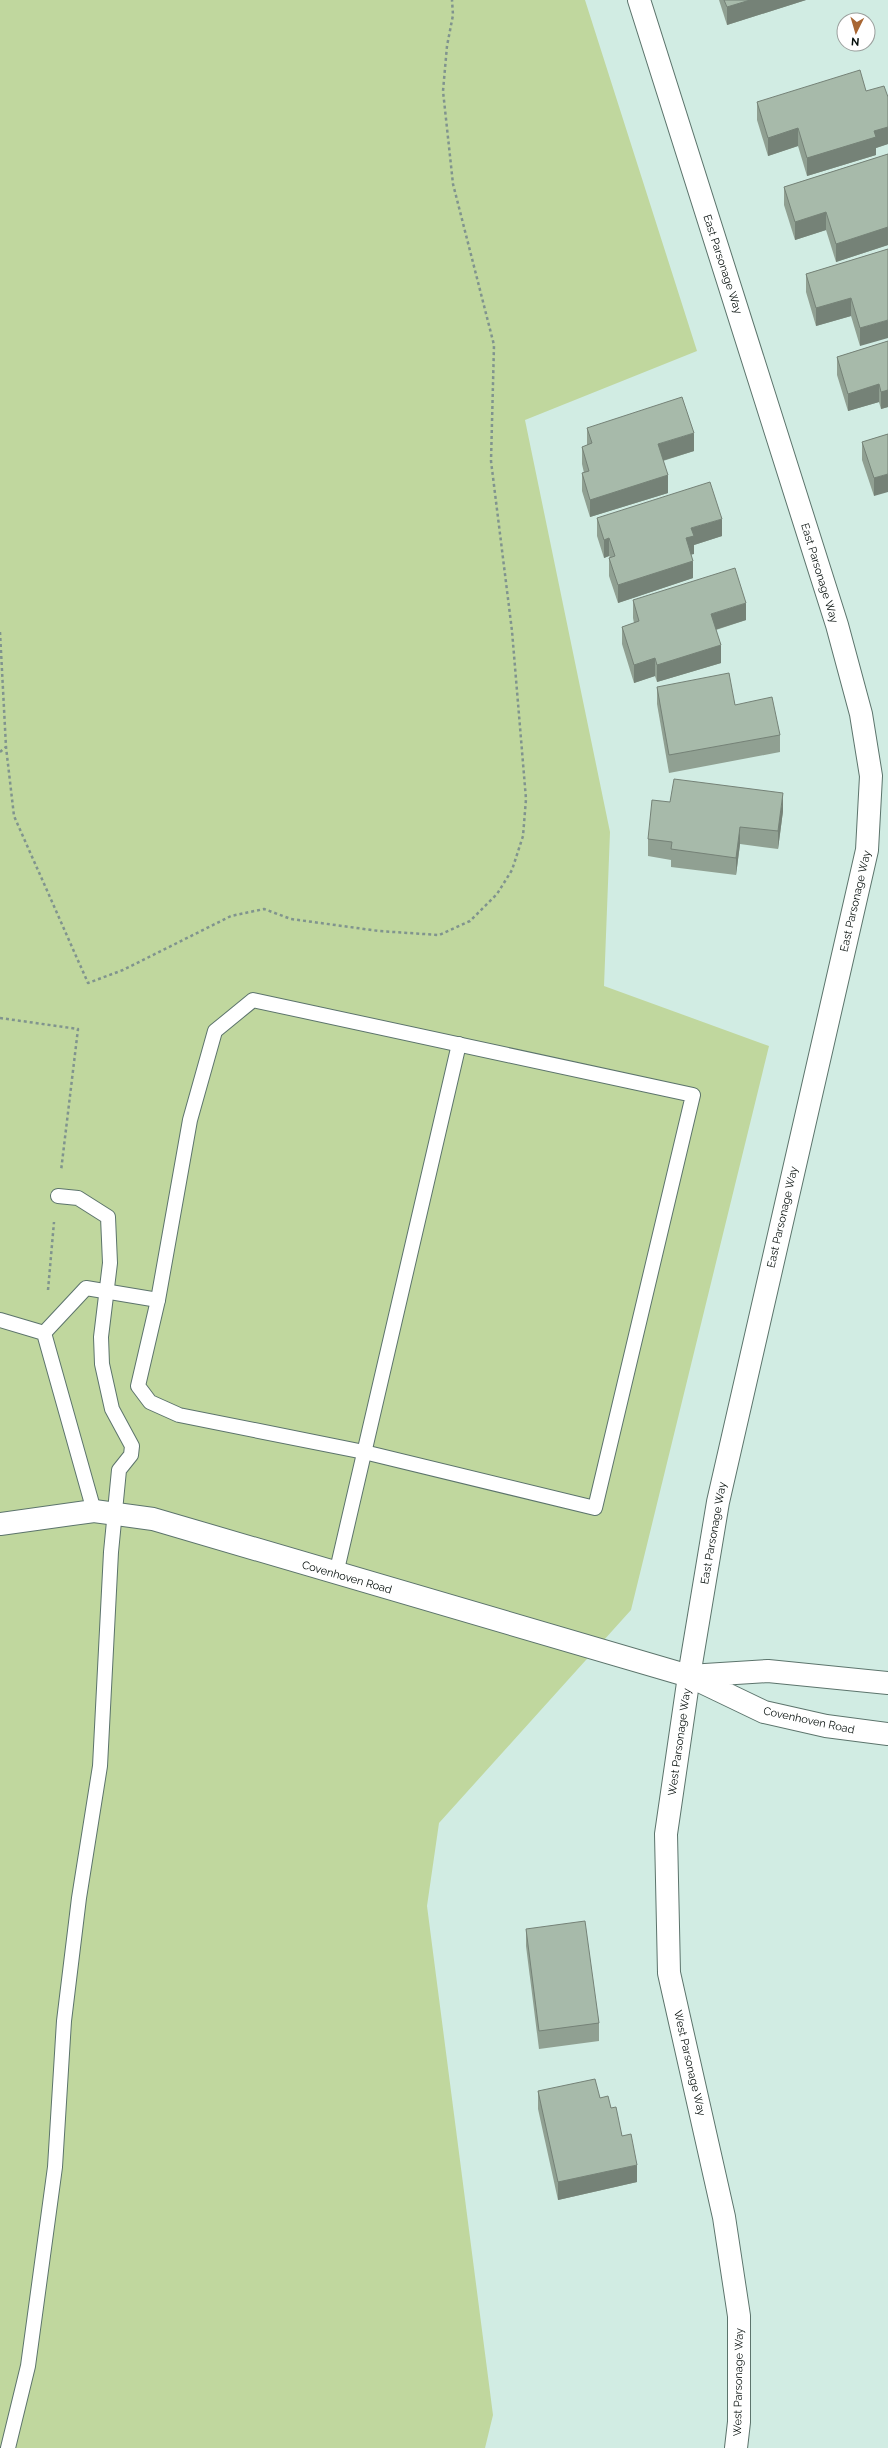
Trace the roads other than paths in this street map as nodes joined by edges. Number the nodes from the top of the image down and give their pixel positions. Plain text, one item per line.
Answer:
1 (639, 0) edge
2 (459, 1044) junction
3 (58, 1196) road end
4 (107, 1291) junction
5 (158, 1300) junction
6 (0, 1320) edge
7 (44, 1333) junction
8 (364, 1452) junction
9 (104, 1513) junction
10 (0, 1524) edge
11 (336, 1574) junction
12 (689, 1676) junction
13 (888, 1683) edge
14 (888, 1734) edge
15 (8, 2448) edge
16 (736, 2448) edge

1 - 12 street, East Parsonage Way
2 - 5 lane
2 - 8 lane
2 - 8 lane
3 - 4 lane
4 - 5 lane
4 - 7 lane
4 - 9 lane
5 - 8 lane
6 - 7 lane
7 - 9 lane
8 - 11 lane
9 - 10 street, Covenhoven Road
9 - 11 street, Covenhoven Road
9 - 15 lane
11 - 12 street, Covenhoven Road
12 - 13 street, Covenhoven Road
12 - 14 street, Covenhoven Road
12 - 16 street, West Parsonage Way

